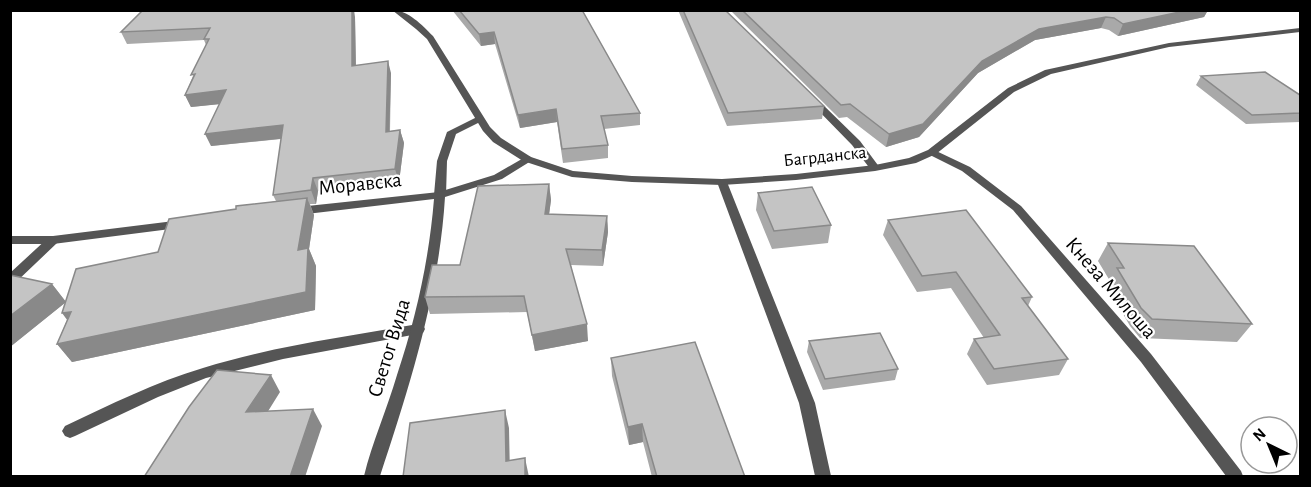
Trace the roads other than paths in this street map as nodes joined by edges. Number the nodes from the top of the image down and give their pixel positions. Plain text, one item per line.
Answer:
1 (394, 10) edge
2 (1300, 30) edge
3 (810, 96) edge
4 (479, 119) junction
5 (932, 152) junction
6 (527, 159) junction
7 (875, 168) junction
8 (722, 182) junction
9 (440, 195) junction
10 (281, 213) edge
11 (190, 224) edge
12 (10, 240) edge
13 (53, 240) junction
14 (10, 281) edge
15 (418, 329) junction
16 (70, 431) dead end
17 (372, 477) edge
18 (823, 477) edge
19 (1235, 477) edge

1 - 4 street, Багрданска
2 - 5 street, Багрданска
3 - 7 street
4 - 6 street, Багрданска
4 - 9 street, Светог Вида
5 - 7 street, Багрданска
5 - 19 street, Кнеза Милоша
6 - 8 street, Багрданска
6 - 9 street, Моравска
7 - 8 street, Багрданска
8 - 18 street
9 - 10 street, Моравска
9 - 15 street, Светог Вида
11 - 13 street
12 - 13 street
13 - 14 street
15 - 16 street
15 - 17 street, Светог Вида

